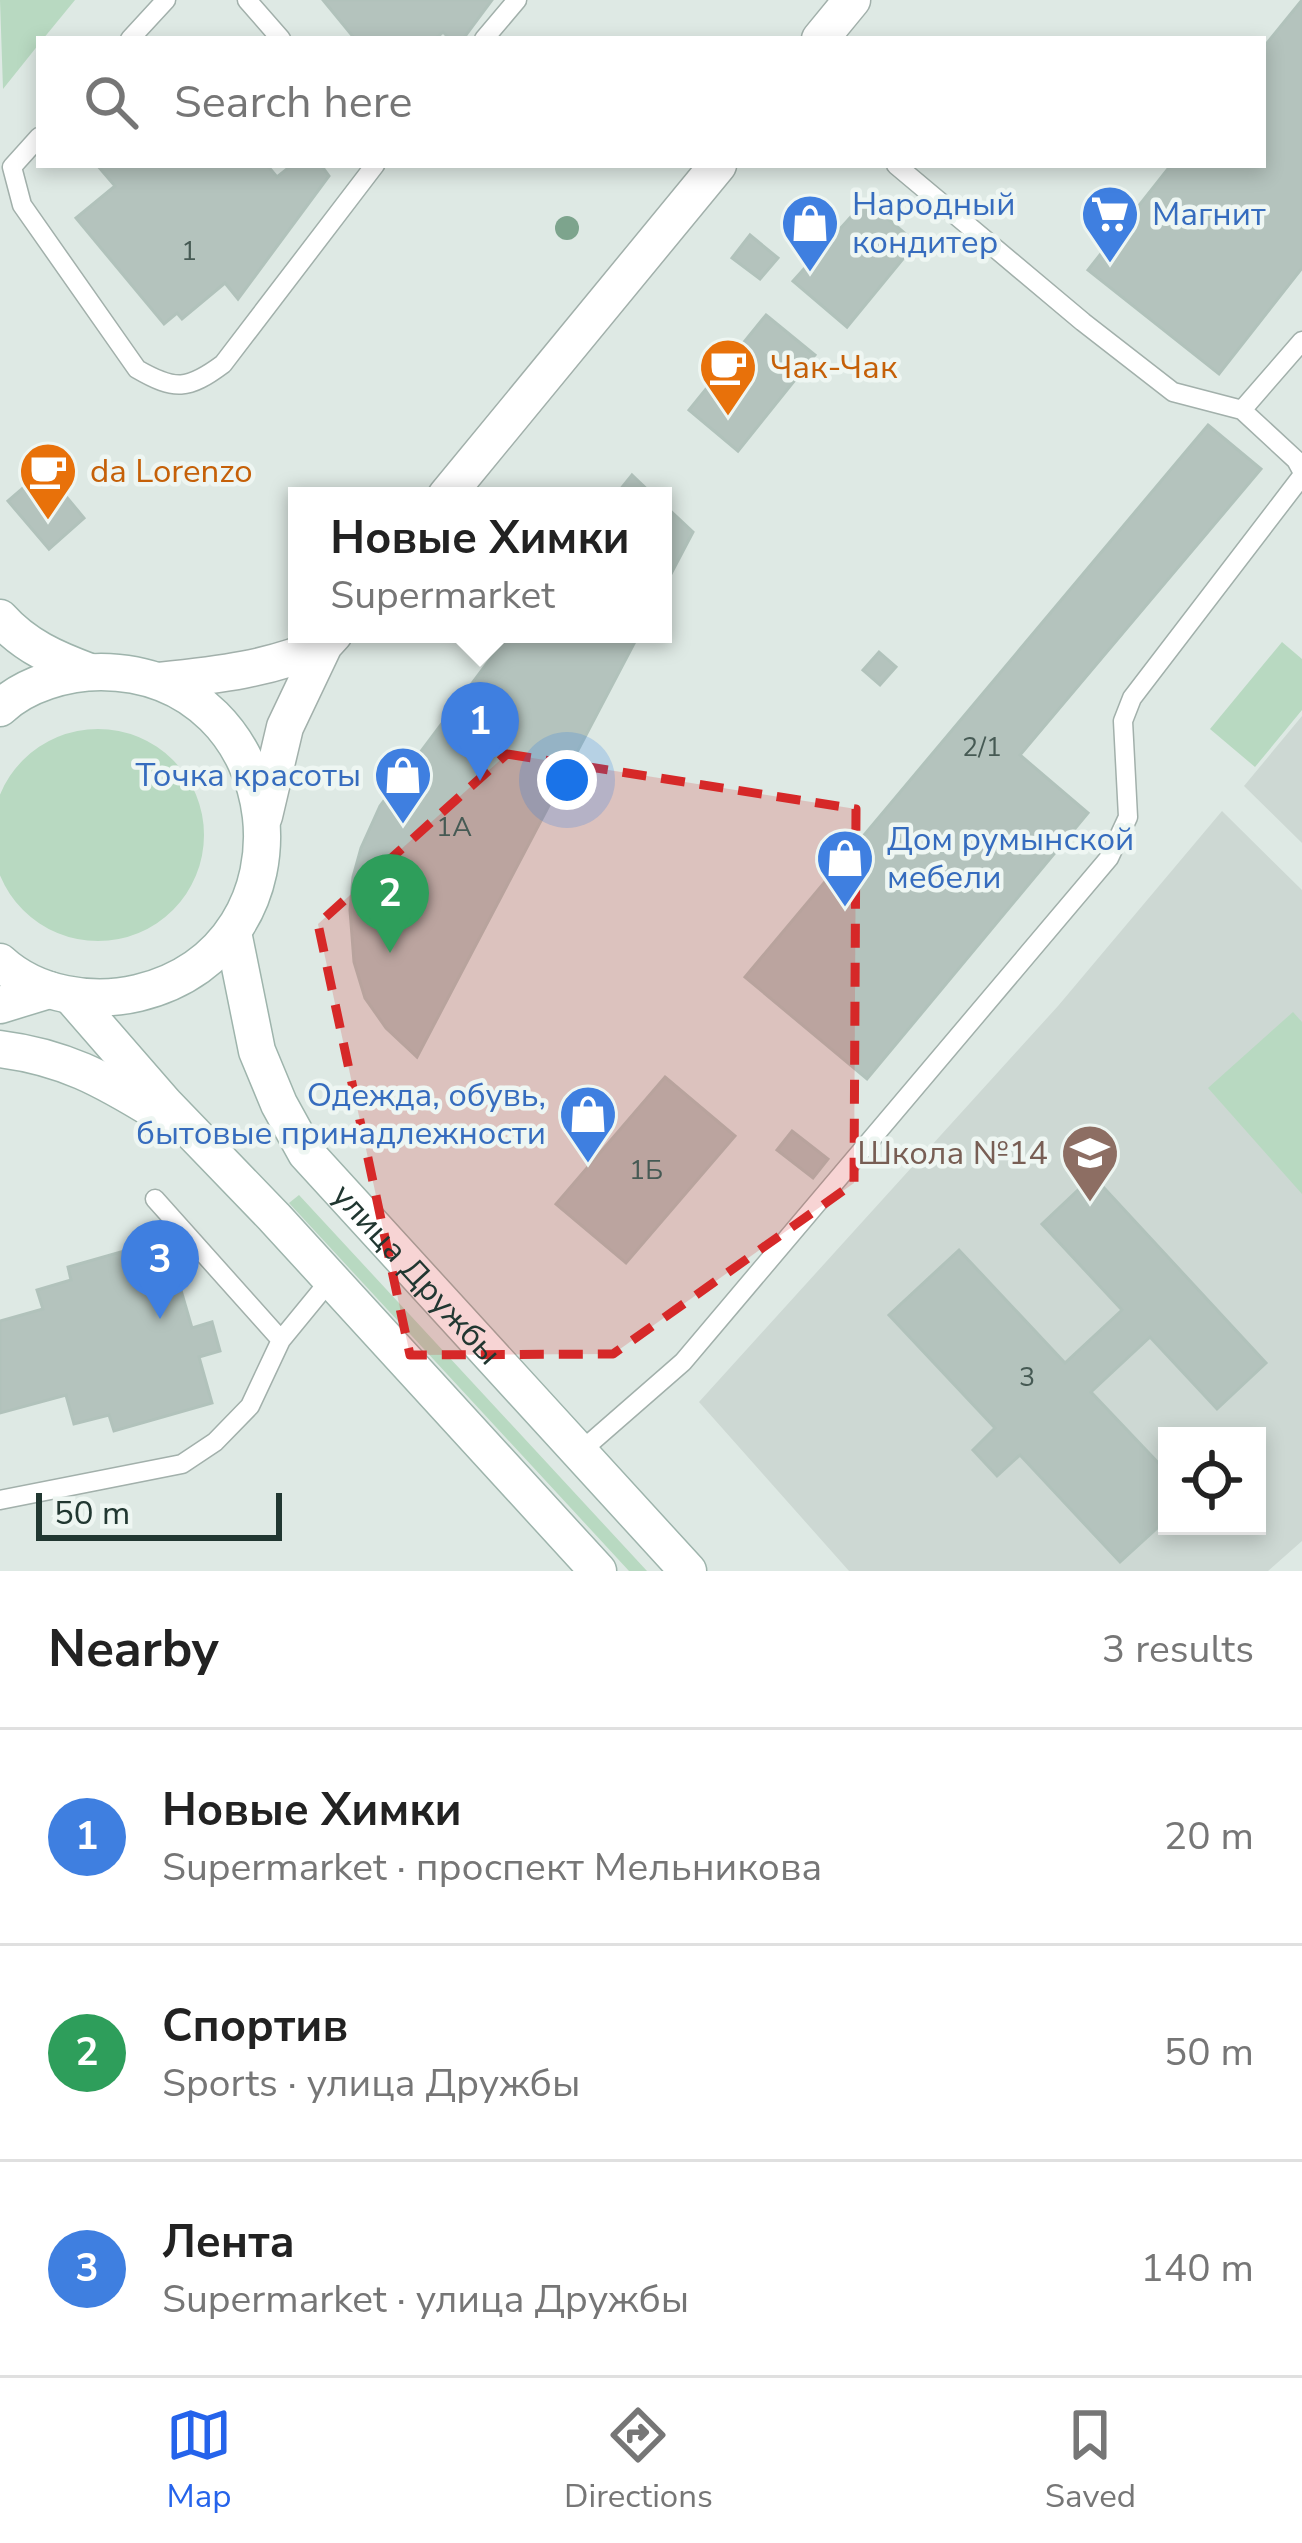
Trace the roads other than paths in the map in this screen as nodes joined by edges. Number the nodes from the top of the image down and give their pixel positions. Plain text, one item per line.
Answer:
1 (166, 0) edge
2 (248, 0) edge
3 (517, 0) edge
4 (852, 0) edge
5 (133, 36) edge
6 (278, 36) edge
7 (487, 36) edge
8 (822, 36) edge
9 (36, 139) edge
10 (6, 159) edge
11 (373, 168) edge
12 (716, 168) edge
13 (900, 168) edge
14 (1302, 341) edge
15 (1242, 410) junction
16 (1302, 474) edge
17 (453, 487) edge
18 (0, 618) edge
19 (322, 643) edge
20 (327, 643) edge
21 (90, 672) junction
22 (159, 681) junction
23 (0, 708) edge
24 (264, 817) junction
25 (233, 932) junction
26 (0, 962) edge
27 (60, 993) junction
28 (0, 1005) edge
29 (0, 1049) edge
30 (196, 1136) junction
31 (154, 1198) dead end
32 (331, 1279) junction
33 (281, 1340) junction
34 (581, 1451) junction
35 (0, 1500) edge
36 (598, 1571) edge
37 (688, 1571) edge

1 - 5 lane
2 - 6 lane
3 - 7 lane
4 - 8 main road
9 - 10 lane
10 - 11 lane
12 - 17 main road
13 - 15 lane
14 - 15 lane
15 - 16 lane
16 - 34 lane
18 - 21 main road
19 - 22 main road
20 - 24 main road
21 - 22 main road
21 - 23 main road
22 - 24 main road
24 - 25 main road
25 - 27 main road
25 - 34 main road, улица Дружбы
26 - 27 main road
27 - 28 main road
27 - 30 main road, улица Дружбы
29 - 30 main road
30 - 32 main road, улица Дружбы
31 - 33 lane
32 - 33 lane
32 - 36 main road, улица Дружбы
33 - 35 lane
34 - 37 main road, улица Дружбы

